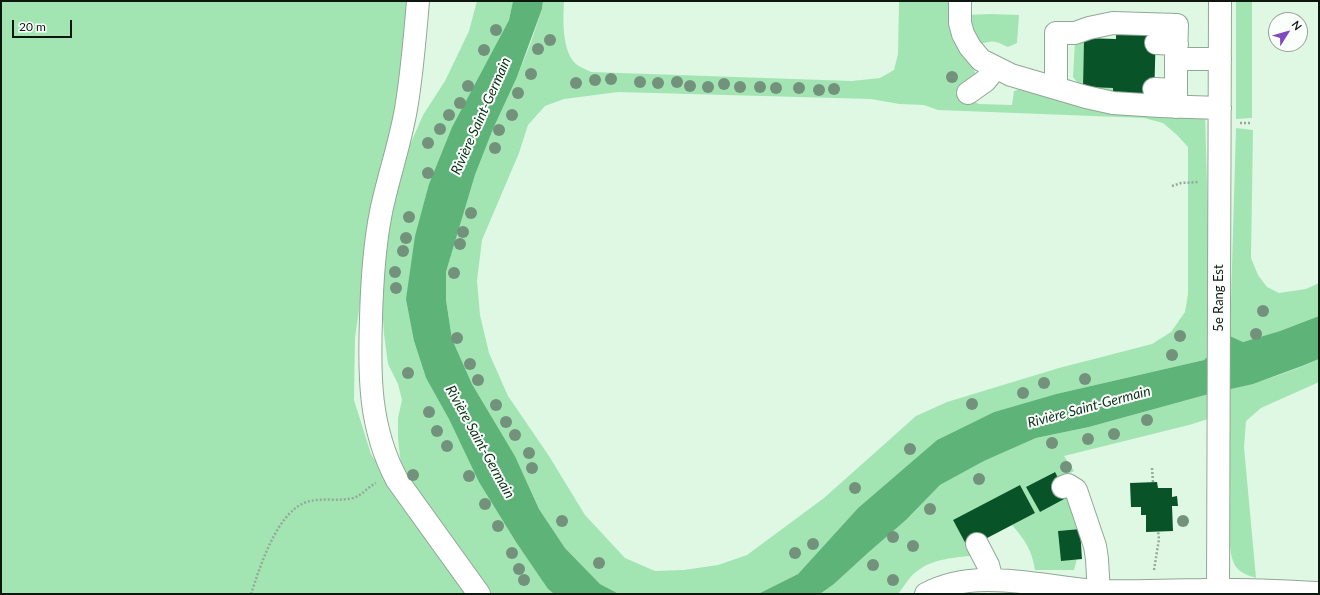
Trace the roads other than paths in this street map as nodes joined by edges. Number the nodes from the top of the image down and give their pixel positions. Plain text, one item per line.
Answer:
1 (418, 1) edge
2 (960, 1) edge
3 (1220, 1) edge
4 (1170, 48) junction
5 (1220, 59) junction
6 (996, 68) junction
7 (1056, 88) junction
8 (1154, 89) dead end
9 (968, 93) dead end
10 (1176, 98) junction
11 (1220, 108) junction
12 (1063, 487) dead end
13 (977, 544) dead end
14 (992, 580) junction
15 (1318, 591) edge
16 (1098, 592) edge
17 (1218, 592) edge
18 (1149, 593) edge
19 (479, 594) edge
20 (926, 594) edge

1 - 19 street
2 - 6 street
3 - 5 street, 5e Rang Est
4 - 5 street
4 - 7 street
4 - 10 street
5 - 11 street, 5e Rang Est
6 - 7 street
6 - 9 street
7 - 10 street
8 - 10 street
10 - 11 street
11 - 17 street, 5e Rang Est
12 - 16 street
13 - 14 street
14 - 16 street
14 - 20 street
15 - 17 street
16 - 18 street
17 - 18 street

